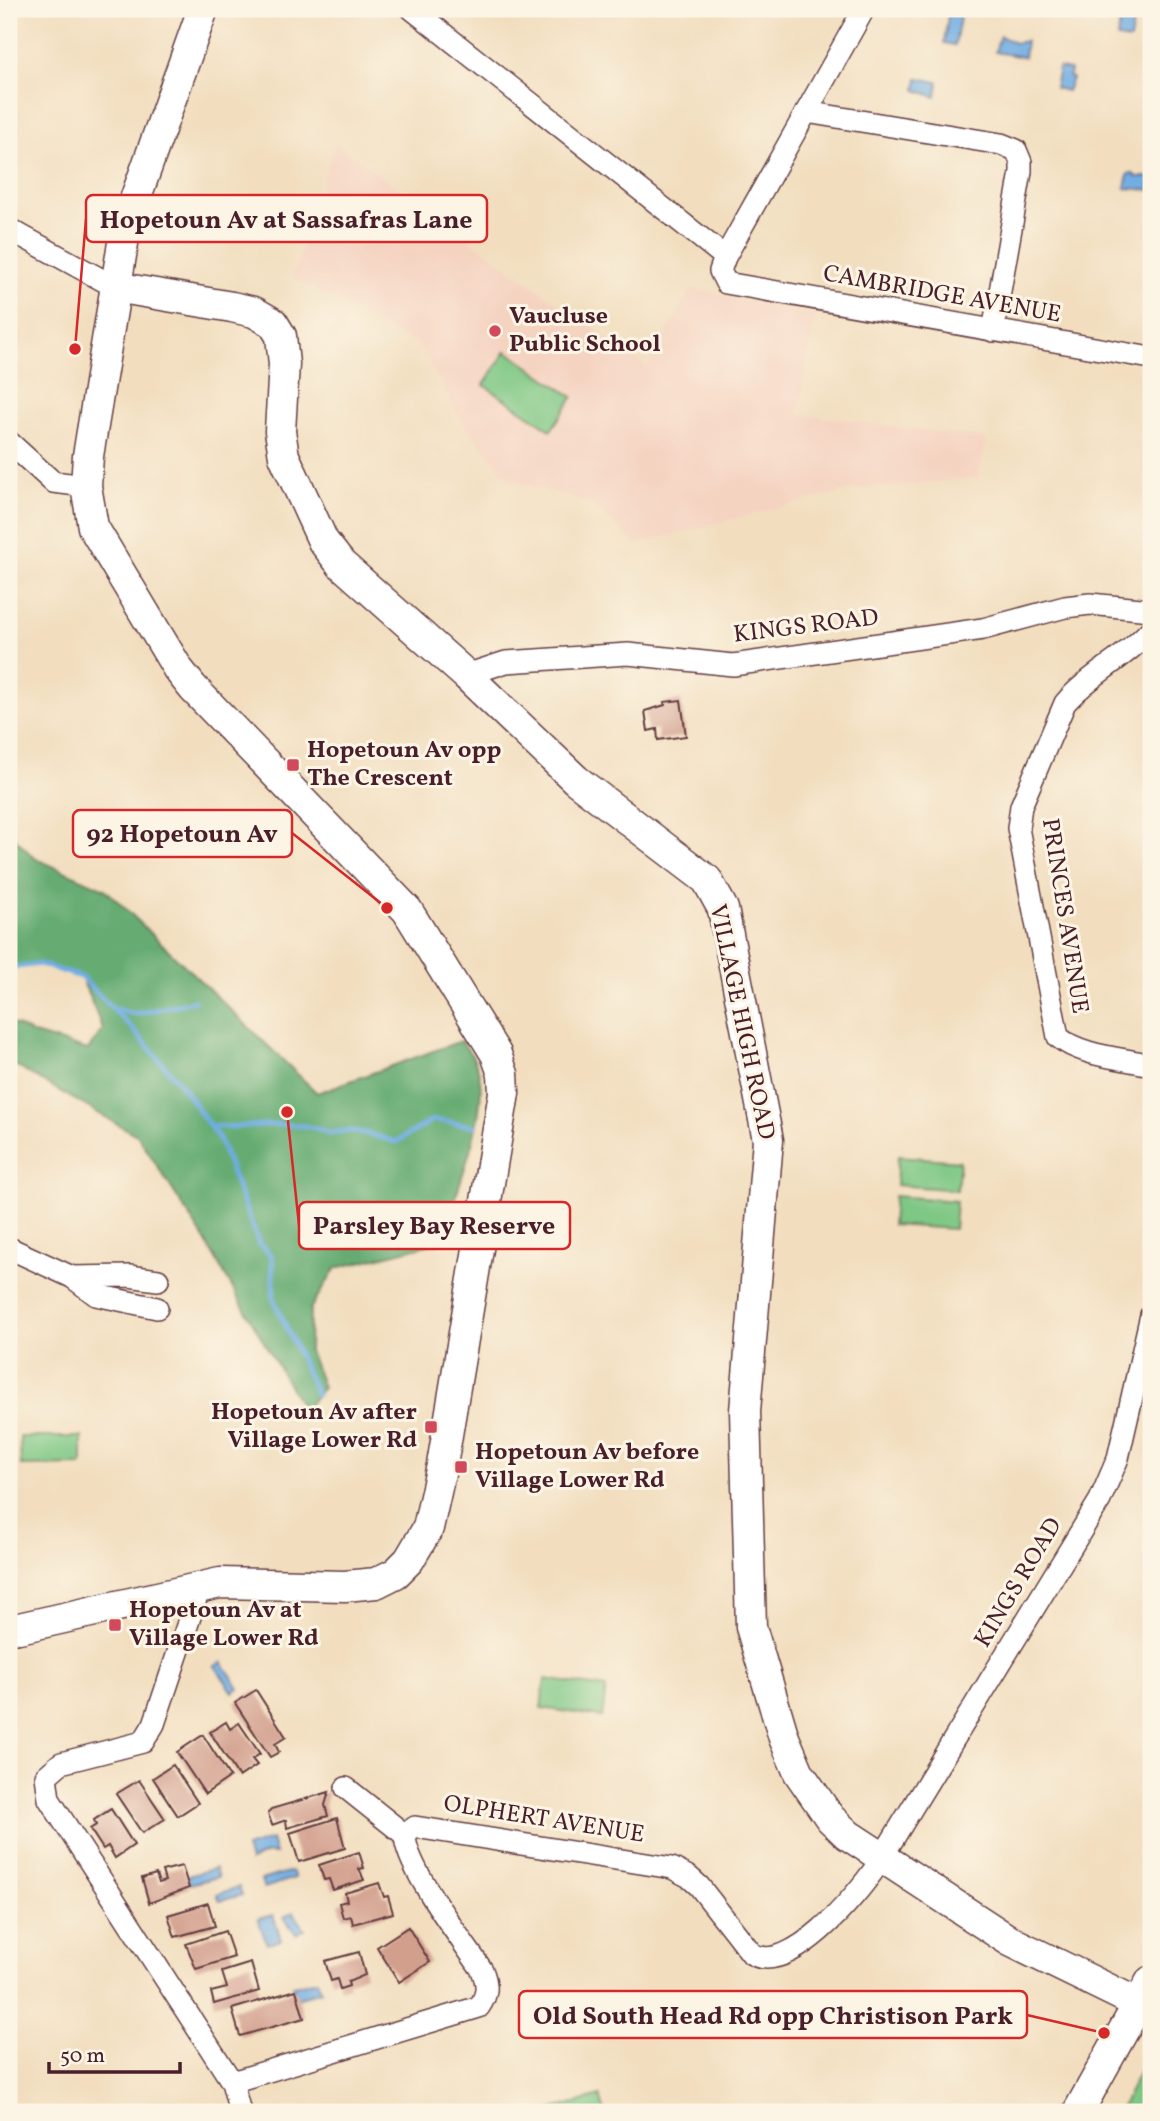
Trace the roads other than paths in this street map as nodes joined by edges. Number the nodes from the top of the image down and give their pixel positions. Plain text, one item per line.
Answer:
1 (203, 9) edge
2 (412, 9) edge
3 (864, 9) edge
4 (806, 112) junction
5 (9, 229) edge
6 (725, 257) junction
7 (115, 287) junction
8 (993, 331) junction
9 (1151, 358) edge
10 (9, 442) edge
11 (86, 486) junction
12 (1151, 610) edge
13 (1151, 629) edge
14 (466, 675) junction
15 (1151, 1065) edge
16 (9, 1248) edge
17 (72, 1278) junction
18 (158, 1280) dead end
19 (158, 1308) dead end
20 (1151, 1315) edge
21 (1148, 1342) edge
22 (200, 1587) junction
23 (12, 1628) edge
24 (346, 1788) dead end
25 (405, 1835) junction
26 (881, 1857) junction
27 (1145, 1993) edge
28 (232, 2082) junction
29 (240, 2112) edge
30 (1078, 2112) edge

1 - 7 street
2 - 6 street
3 - 4 street
4 - 6 street
4 - 8 street
5 - 7 street
6 - 8 street, CAMBRIDGE AVENUE
7 - 11 street
7 - 14 street, VILLAGE HIGH ROAD
8 - 9 street, CAMBRIDGE AVENUE
10 - 11 street
11 - 22 street
12 - 14 street, KINGS ROAD
13 - 15 street, PRINCES AVENUE
14 - 26 street, VILLAGE HIGH ROAD
16 - 17 street
17 - 18 street
17 - 19 street
20 - 21 street, KINGS ROAD
21 - 26 street, KINGS ROAD
22 - 23 street
22 - 28 street
24 - 25 street
25 - 26 street, OLPHERT AVENUE
25 - 28 street
26 - 27 street, VILLAGE HIGH ROAD
27 - 30 street
28 - 29 street

